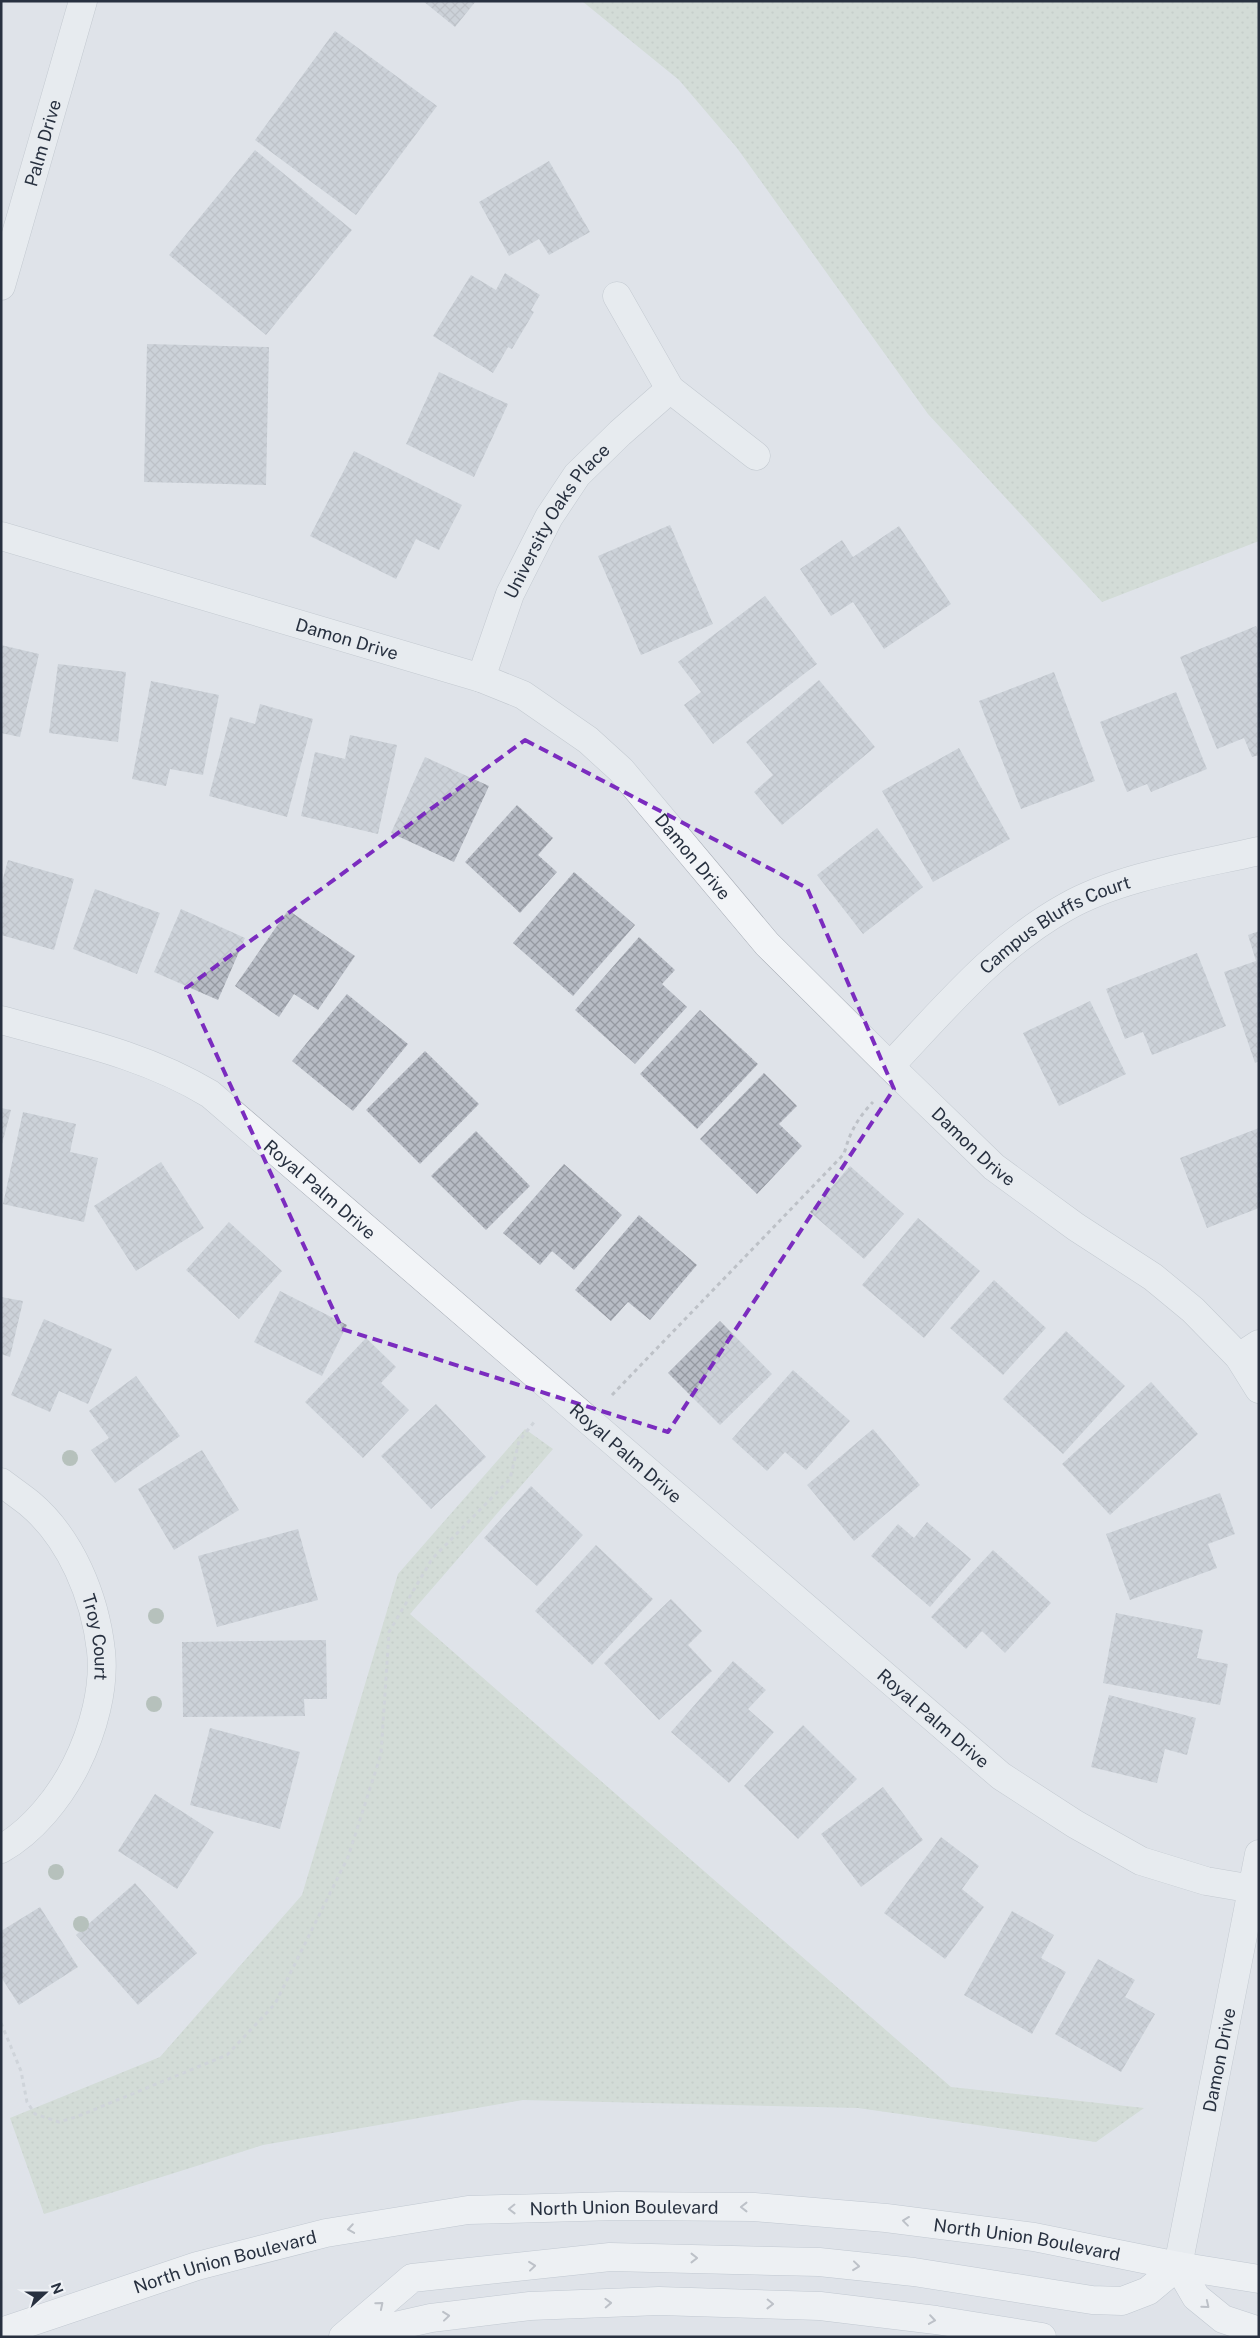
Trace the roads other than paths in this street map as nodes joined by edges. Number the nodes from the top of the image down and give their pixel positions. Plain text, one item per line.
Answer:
1 (83, 1) edge
2 (1, 286) edge
3 (616, 296) dead end
4 (670, 388) junction
5 (756, 456) dead end
6 (1, 536) edge
7 (481, 678) junction
8 (1259, 851) edge
9 (1, 1020) edge
10 (890, 1066) junction
11 (1249, 1350) edge
12 (1259, 1389) edge
13 (1, 1482) edge
14 (1, 1849) edge
15 (1259, 1854) edge
16 (1255, 1889) edge
17 (1178, 2266) junction
18 (1259, 2279) edge
19 (1259, 2331) edge
20 (1, 2332) edge
21 (342, 2337) edge
22 (347, 2337) edge
23 (1042, 2337) edge

1 - 2 street, Palm Drive
3 - 4 street
4 - 5 street
4 - 7 street, University Oaks Place
6 - 7 street, Damon Drive
7 - 10 street, Damon Drive
8 - 10 street, Campus Bluffs Court
9 - 16 street, Royal Palm Drive
10 - 11 street, Damon Drive
11 - 12 street, Damon Drive
13 - 14 street, Troy Court
15 - 16 street, Damon Drive
16 - 17 street, Damon Drive
17 - 18 main road, North Union Boulevard
17 -> 19 main road
17 -> 20 main road, North Union Boulevard
21 -> 17 main road
22 -> 23 main road

